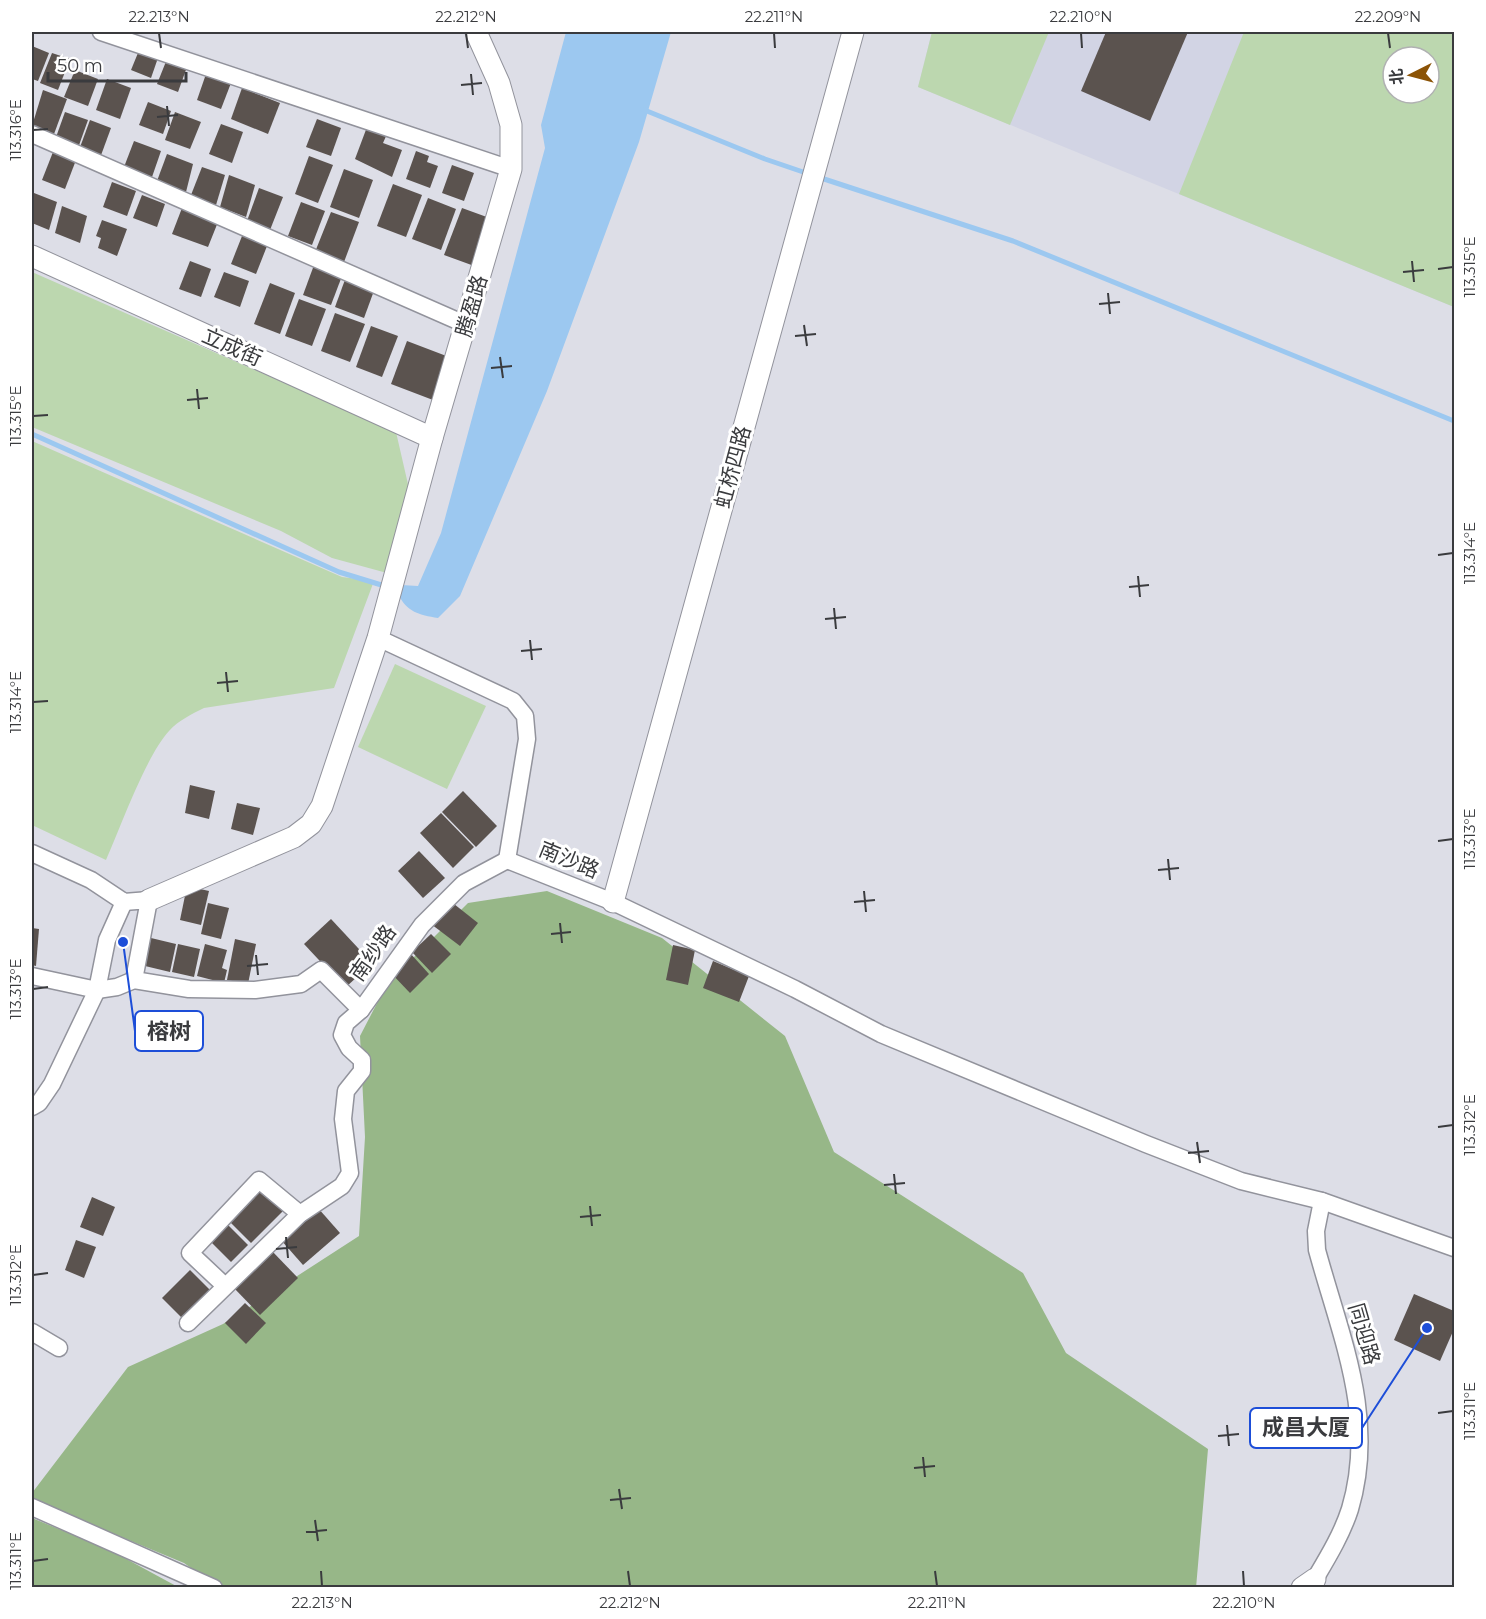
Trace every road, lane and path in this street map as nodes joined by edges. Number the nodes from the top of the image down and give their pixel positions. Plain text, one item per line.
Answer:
1 (101, 32) edge
2 (476, 32) edge
3 (853, 32) edge
4 (32, 134) edge
5 (512, 170) junction
6 (32, 256) edge
7 (467, 325) junction
8 (432, 438) junction
9 (378, 638) junction
10 (32, 853) edge
11 (507, 860) junction
12 (149, 900) junction
13 (124, 902) junction
14 (613, 902) junction
15 (32, 976) edge
16 (134, 980) junction
17 (97, 990) junction
18 (361, 1010) junction
19 (32, 1107) edge
20 (1322, 1201) junction
21 (300, 1214) junction
22 (1455, 1248) edge
23 (224, 1285) junction
24 (188, 1323) dead end
25 (32, 1332) edge
26 (59, 1348) dead end
27 (32, 1507) edge
28 (1310, 1585) edge
29 (214, 1587) edge

1 - 5 street
2 - 5 street, 腾盈路
3 - 14 street, 虹桥四路
4 - 7 street
5 - 7 street, 腾盈路
6 - 8 street, 立成街
7 - 8 street, 腾盈路
8 - 9 street, 腾盈路
9 - 11 street
9 - 12 street, 腾盈路
10 - 13 street
11 - 14 street, 南沙路
11 - 18 street, 南纱路
12 - 13 street
12 - 16 street
13 - 17 street
14 - 20 street, 南沙路
15 - 17 street
16 - 17 street, 南纱路
16 - 18 street, 南纱路
17 - 19 street
18 - 21 street
20 - 22 street, 南沙路
20 - 28 street, 同迎路
21 - 23 street
21 - 23 street
23 - 24 street
25 - 26 street
27 - 29 street

